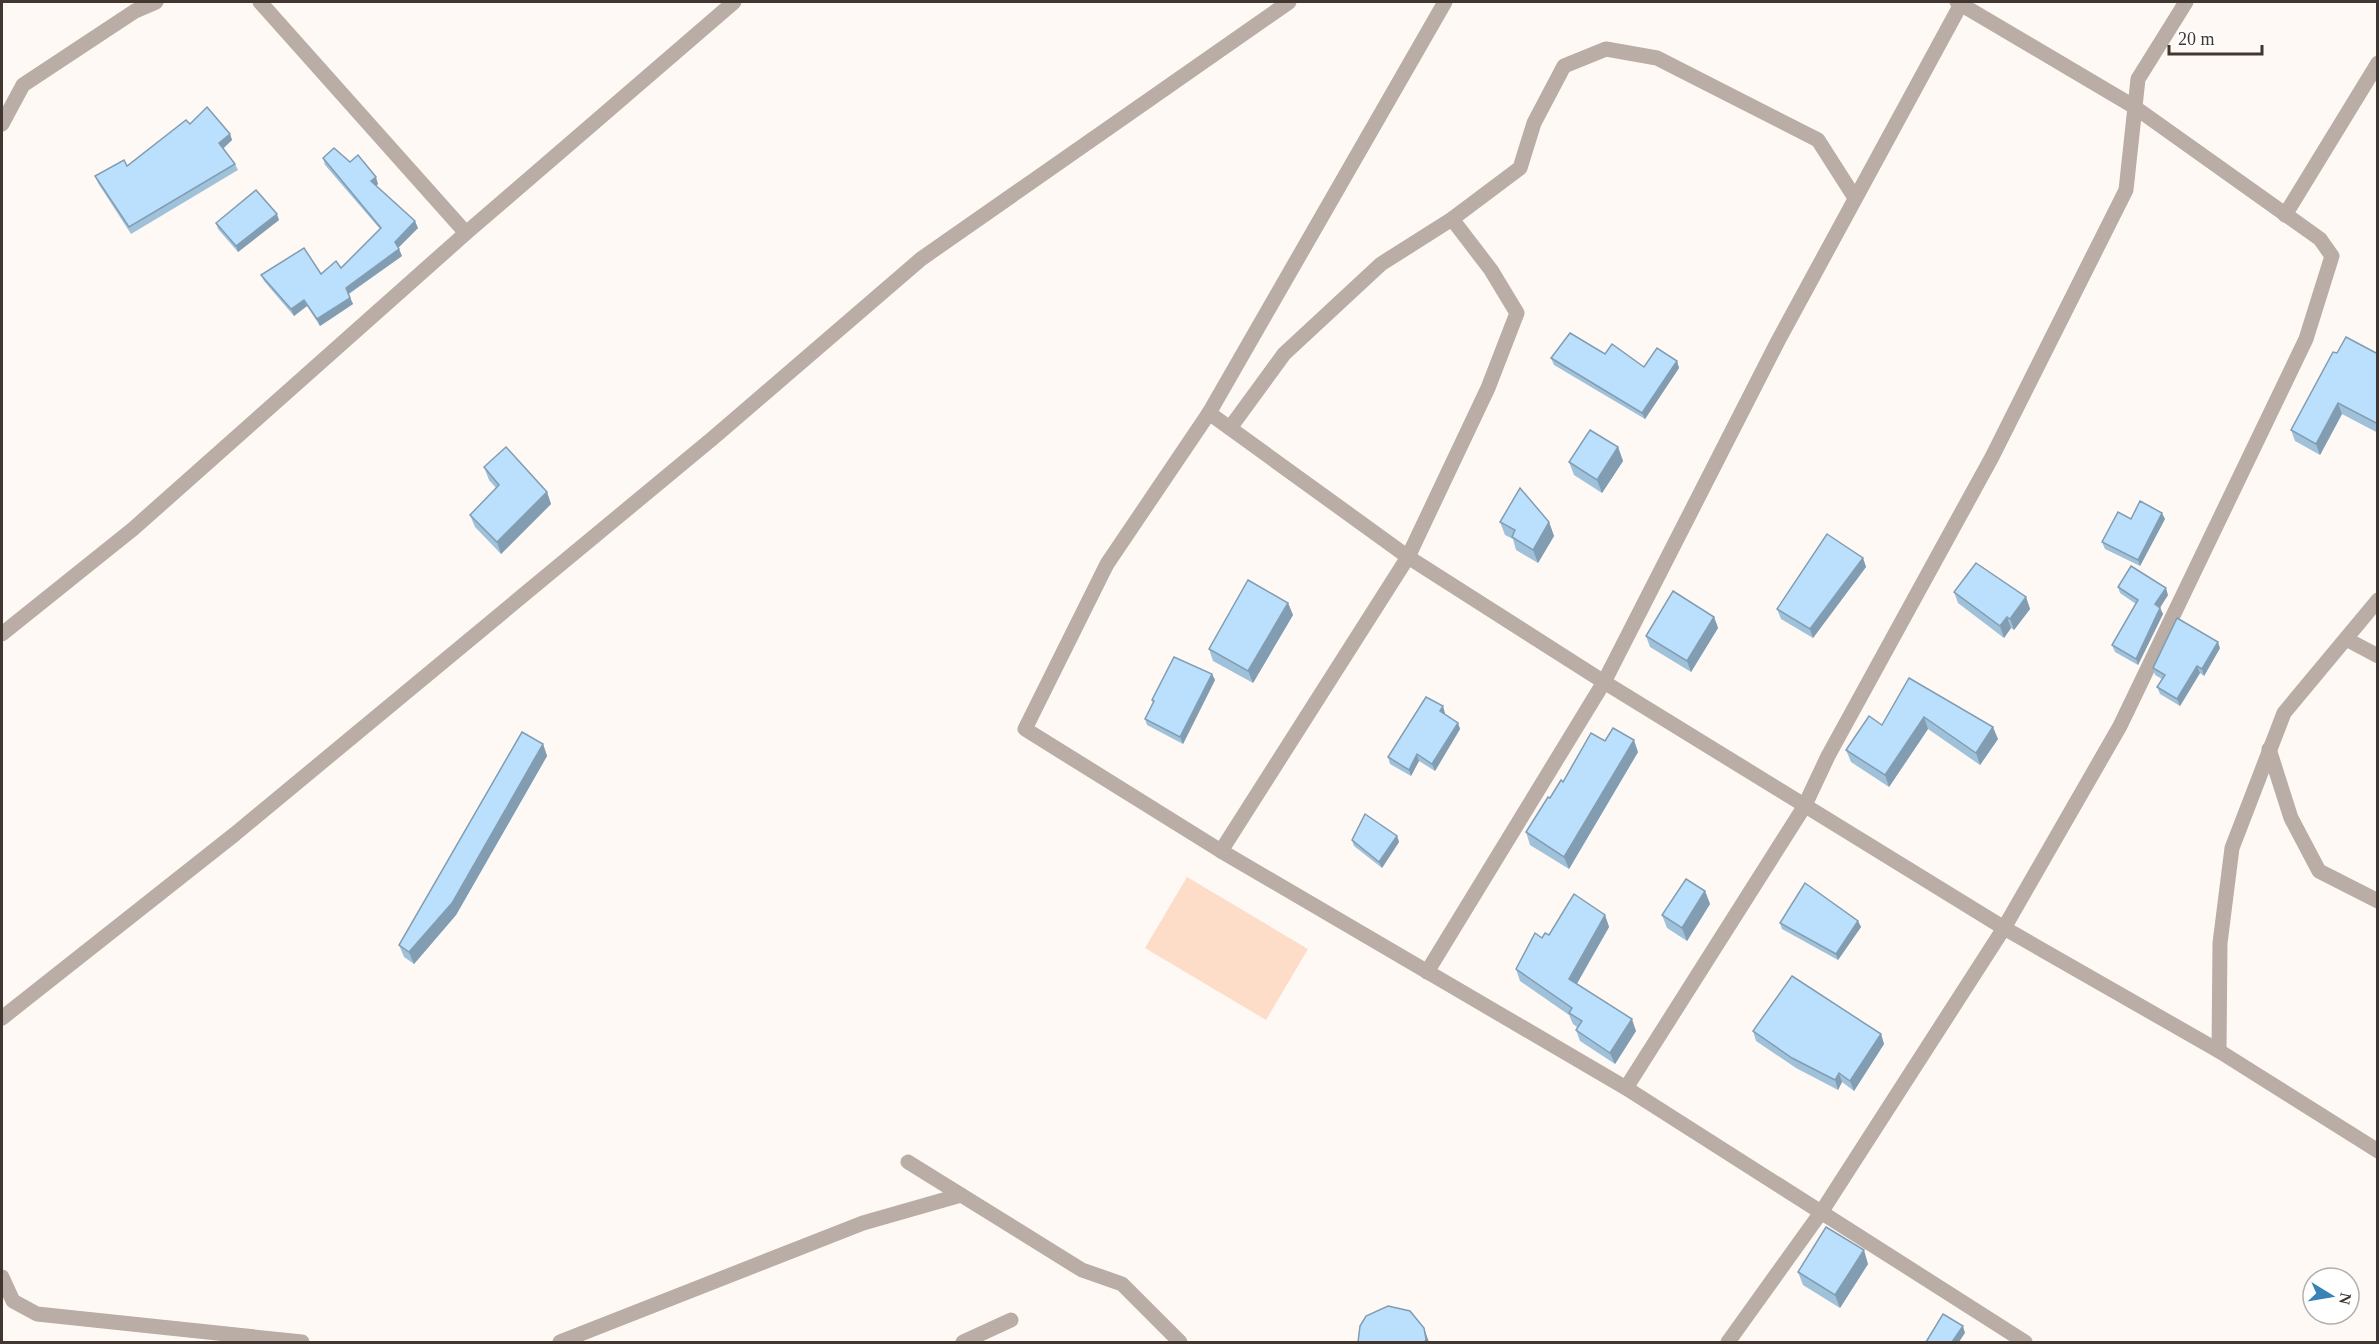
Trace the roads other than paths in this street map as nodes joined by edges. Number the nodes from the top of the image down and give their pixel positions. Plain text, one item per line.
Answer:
1 (156, 2) edge
2 (260, 2) edge
3 (734, 2) edge
4 (1289, 2) edge
5 (1445, 2) edge
6 (2186, 2) edge
7 (1959, 3) edge
8 (2378, 63) edge
9 (2133, 106) junction
10 (2, 124) edge
11 (1856, 198) junction
12 (2285, 215) junction
13 (1452, 219) junction
14 (466, 233) junction
15 (1209, 413) junction
16 (1230, 428) junction
17 (1408, 557) junction
18 (2378, 600) edge
19 (2, 634) edge
20 (2346, 639) junction
21 (2378, 656) edge
22 (1604, 682) junction
23 (2269, 749) junction
24 (1804, 807) junction
25 (1221, 851) junction
26 (2378, 901) edge
27 (2004, 928) junction
28 (1427, 972) junction
29 (2, 1018) edge
30 (2220, 1051) junction
31 (1626, 1088) junction
32 (2378, 1151) edge
33 (908, 1162) dead end
34 (961, 1195) junction
35 (1822, 1211) junction
36 (2, 1277) edge
37 (1011, 1320) dead end
38 (2017, 1340) edge
39 (302, 1342) edge
40 (560, 1342) edge
41 (963, 1342) edge
42 (1180, 1342) edge
43 (1728, 1342) edge

1 - 10 street
2 - 14 street
3 - 14 street
4 - 29 street
5 - 15 street
6 - 9 street
7 - 9 street
7 - 11 street
8 - 12 street
9 - 12 street
9 - 24 street
11 - 13 street
11 - 22 street
12 - 27 street
13 - 16 street
13 - 17 street
14 - 19 street
15 - 16 street
15 - 25 street
16 - 17 street
17 - 22 street
17 - 25 street
18 - 20 street
20 - 21 street
20 - 23 street
22 - 24 street
22 - 28 street
23 - 26 street
23 - 30 street
24 - 27 street
24 - 31 street
25 - 28 street
27 - 30 street
27 - 35 street
28 - 31 street
30 - 32 street
31 - 35 street
33 - 34 street
34 - 40 street
34 - 42 street
35 - 38 street
35 - 43 street
36 - 39 street
37 - 41 street

